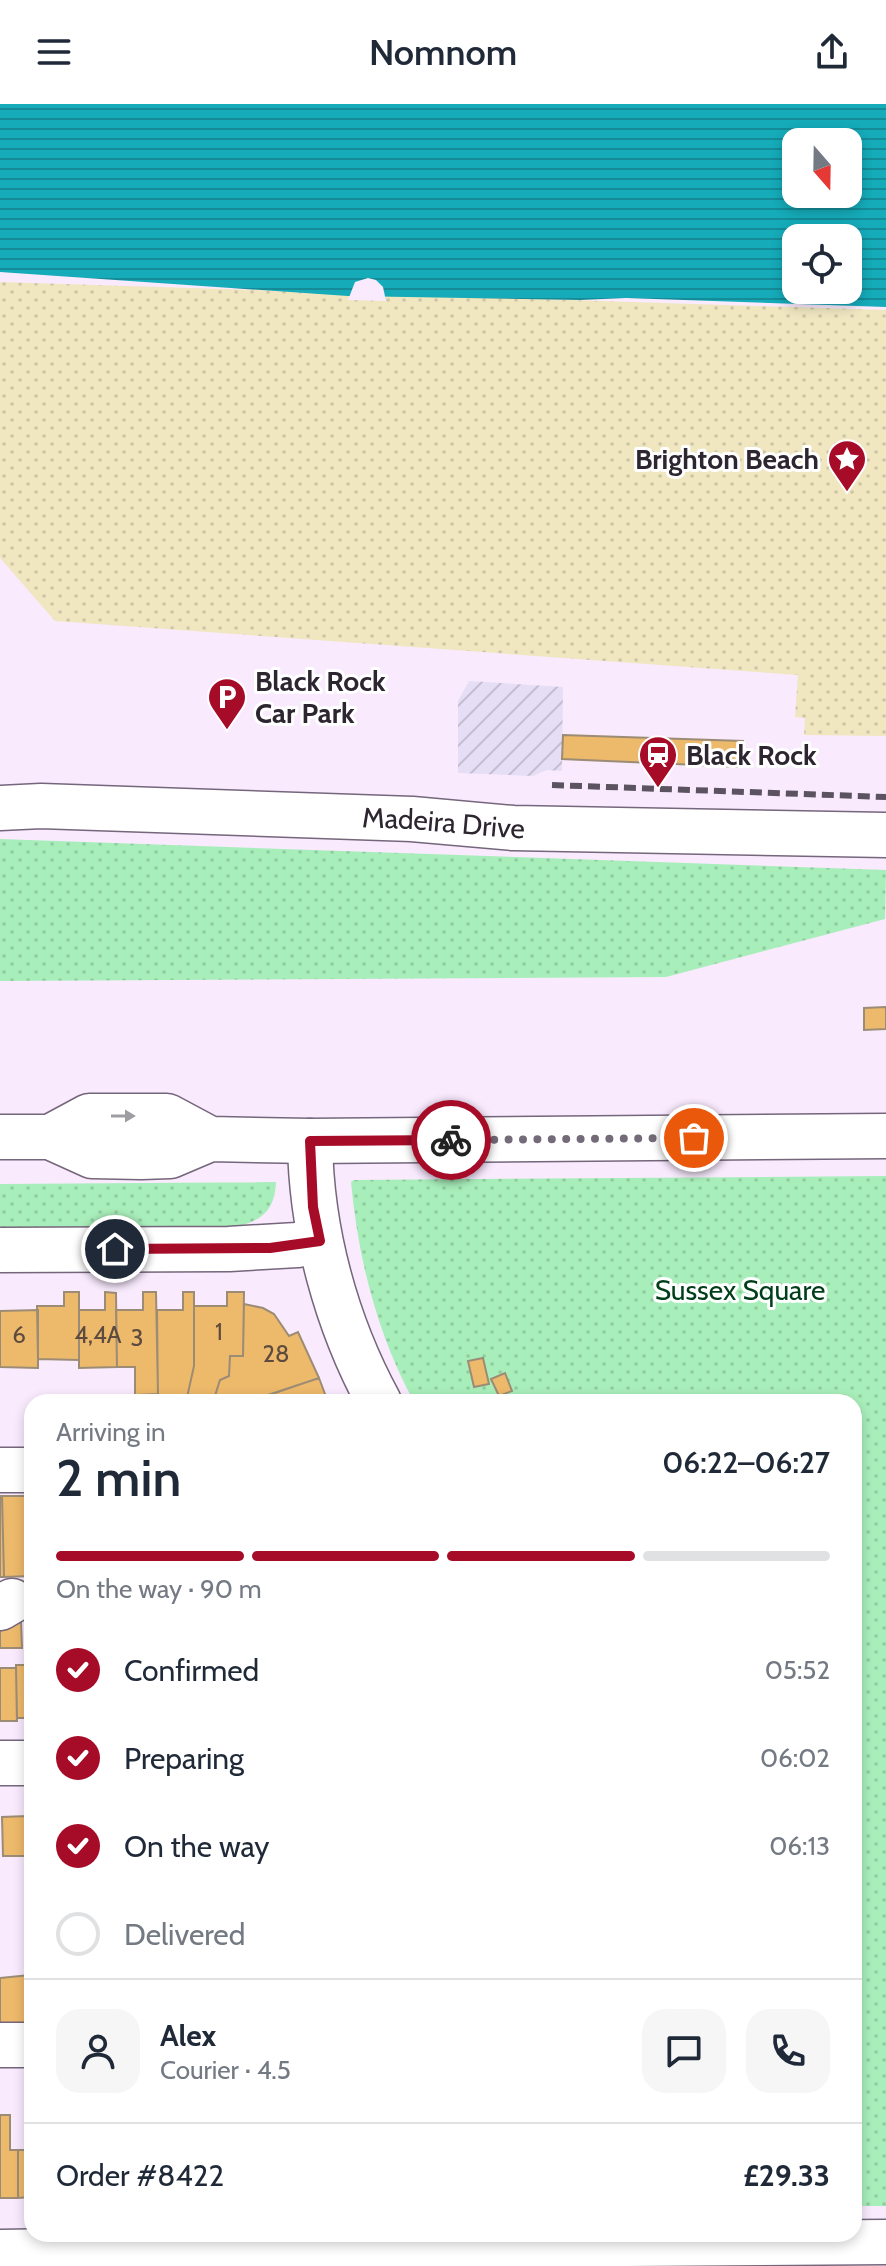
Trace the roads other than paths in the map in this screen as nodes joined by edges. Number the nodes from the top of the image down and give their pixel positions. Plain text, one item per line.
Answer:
1 (0, 808) edge
2 (886, 835) edge
3 (886, 1136) edge
4 (0, 1137) edge
5 (310, 1141) junction
6 (320, 1241) junction
7 (0, 1250) edge
8 (375, 1394) edge
9 (0, 1470) edge
10 (24, 1470) edge
11 (0, 1763) edge
12 (24, 1763) edge
13 (0, 2045) edge
14 (24, 2045) edge
15 (430, 2242) edge
16 (510, 2242) edge
17 (886, 2242) edge
18 (722, 2248) edge
19 (21, 2256) edge
20 (368, 2256) edge

1 - 2 main road, Madeira Drive
3 - 5 main road
4 - 5 main road
5 - 6 main road
6 - 7 main road
6 - 8 main road
9 - 10 main road
11 - 12 main road
13 - 14 main road
15 - 20 main road
16 - 18 main road
17 - 18 main road
19 - 20 main road

